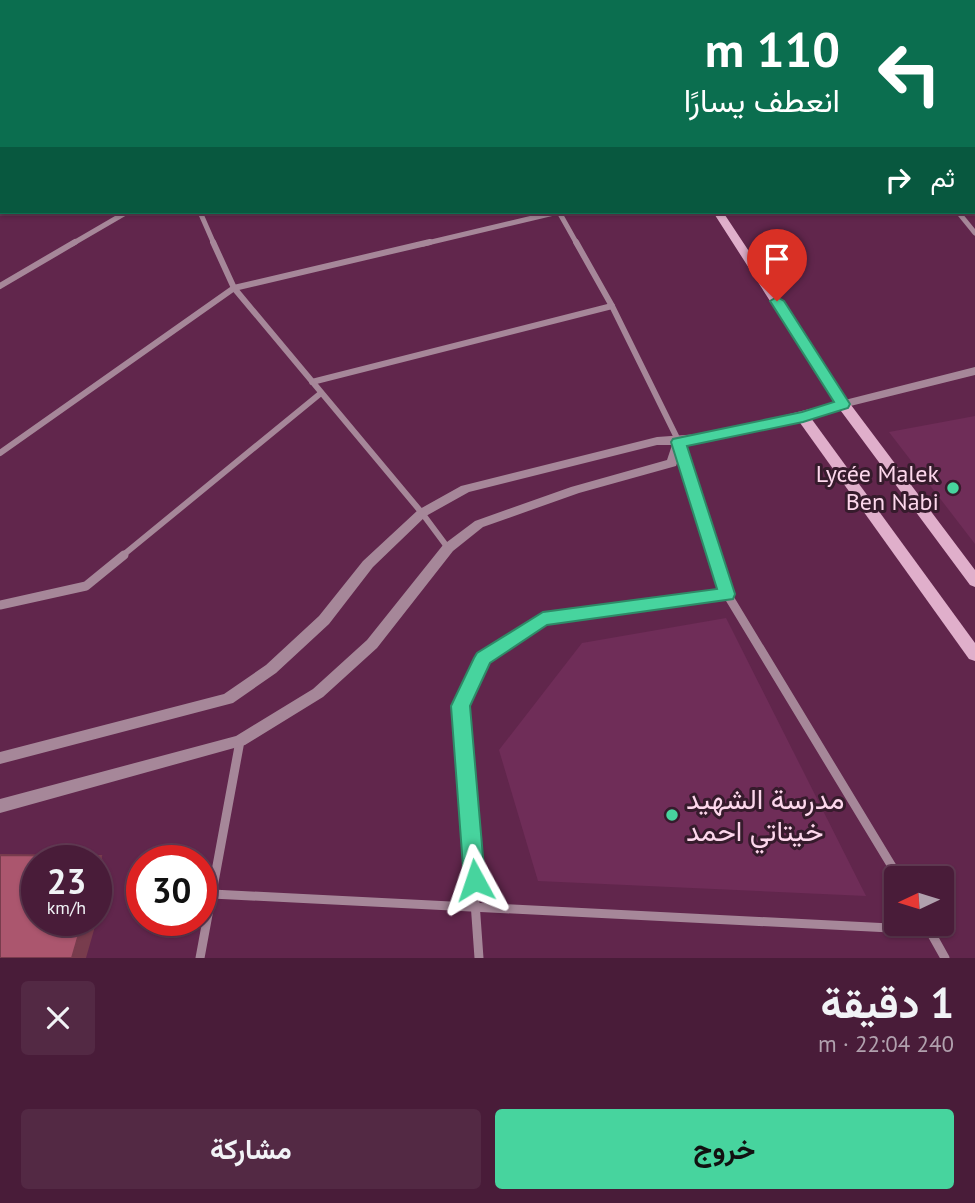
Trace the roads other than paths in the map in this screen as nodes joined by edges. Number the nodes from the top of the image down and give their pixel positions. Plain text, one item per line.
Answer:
1 (124, 214) edge
2 (201, 214) edge
3 (549, 214) edge
4 (559, 214) edge
5 (719, 214) edge
6 (960, 214) edge
7 (975, 233) edge
8 (0, 286) edge
9 (234, 288) junction
10 (612, 306) junction
11 (975, 371) edge
12 (312, 382) junction
13 (321, 393) junction
14 (843, 404) junction
15 (803, 417) junction
16 (678, 442) junction
17 (0, 453) edge
18 (422, 513) junction
19 (448, 548) junction
20 (975, 581) edge
21 (727, 594) junction
22 (0, 605) edge
23 (975, 655) edge
24 (240, 741) junction
25 (0, 758) edge
26 (0, 806) edge
27 (891, 866) edge
28 (217, 867) edge
29 (217, 894) edge
30 (477, 905) junction
31 (884, 925) edge
32 (204, 936) edge
33 (933, 936) edge
34 (200, 958) edge
35 (479, 958) edge
36 (945, 958) edge

1 - 8 street
2 - 9 street
3 - 9 street
4 - 10 street
5 - 14 main road
6 - 7 street
9 - 12 street
9 - 17 street
10 - 12 street
10 - 16 street
11 - 14 street
12 - 13 street
13 - 18 street
13 - 22 street
14 - 15 street
14 - 20 main road
15 - 16 street
15 - 23 main road
16 - 18 street
16 - 19 street
16 - 21 street
18 - 19 street
18 - 25 street
19 - 24 street
21 - 27 street
21 - 30 street
24 - 26 street
24 - 28 street
29 - 30 street
30 - 31 street
30 - 35 street
32 - 34 street
33 - 36 street

